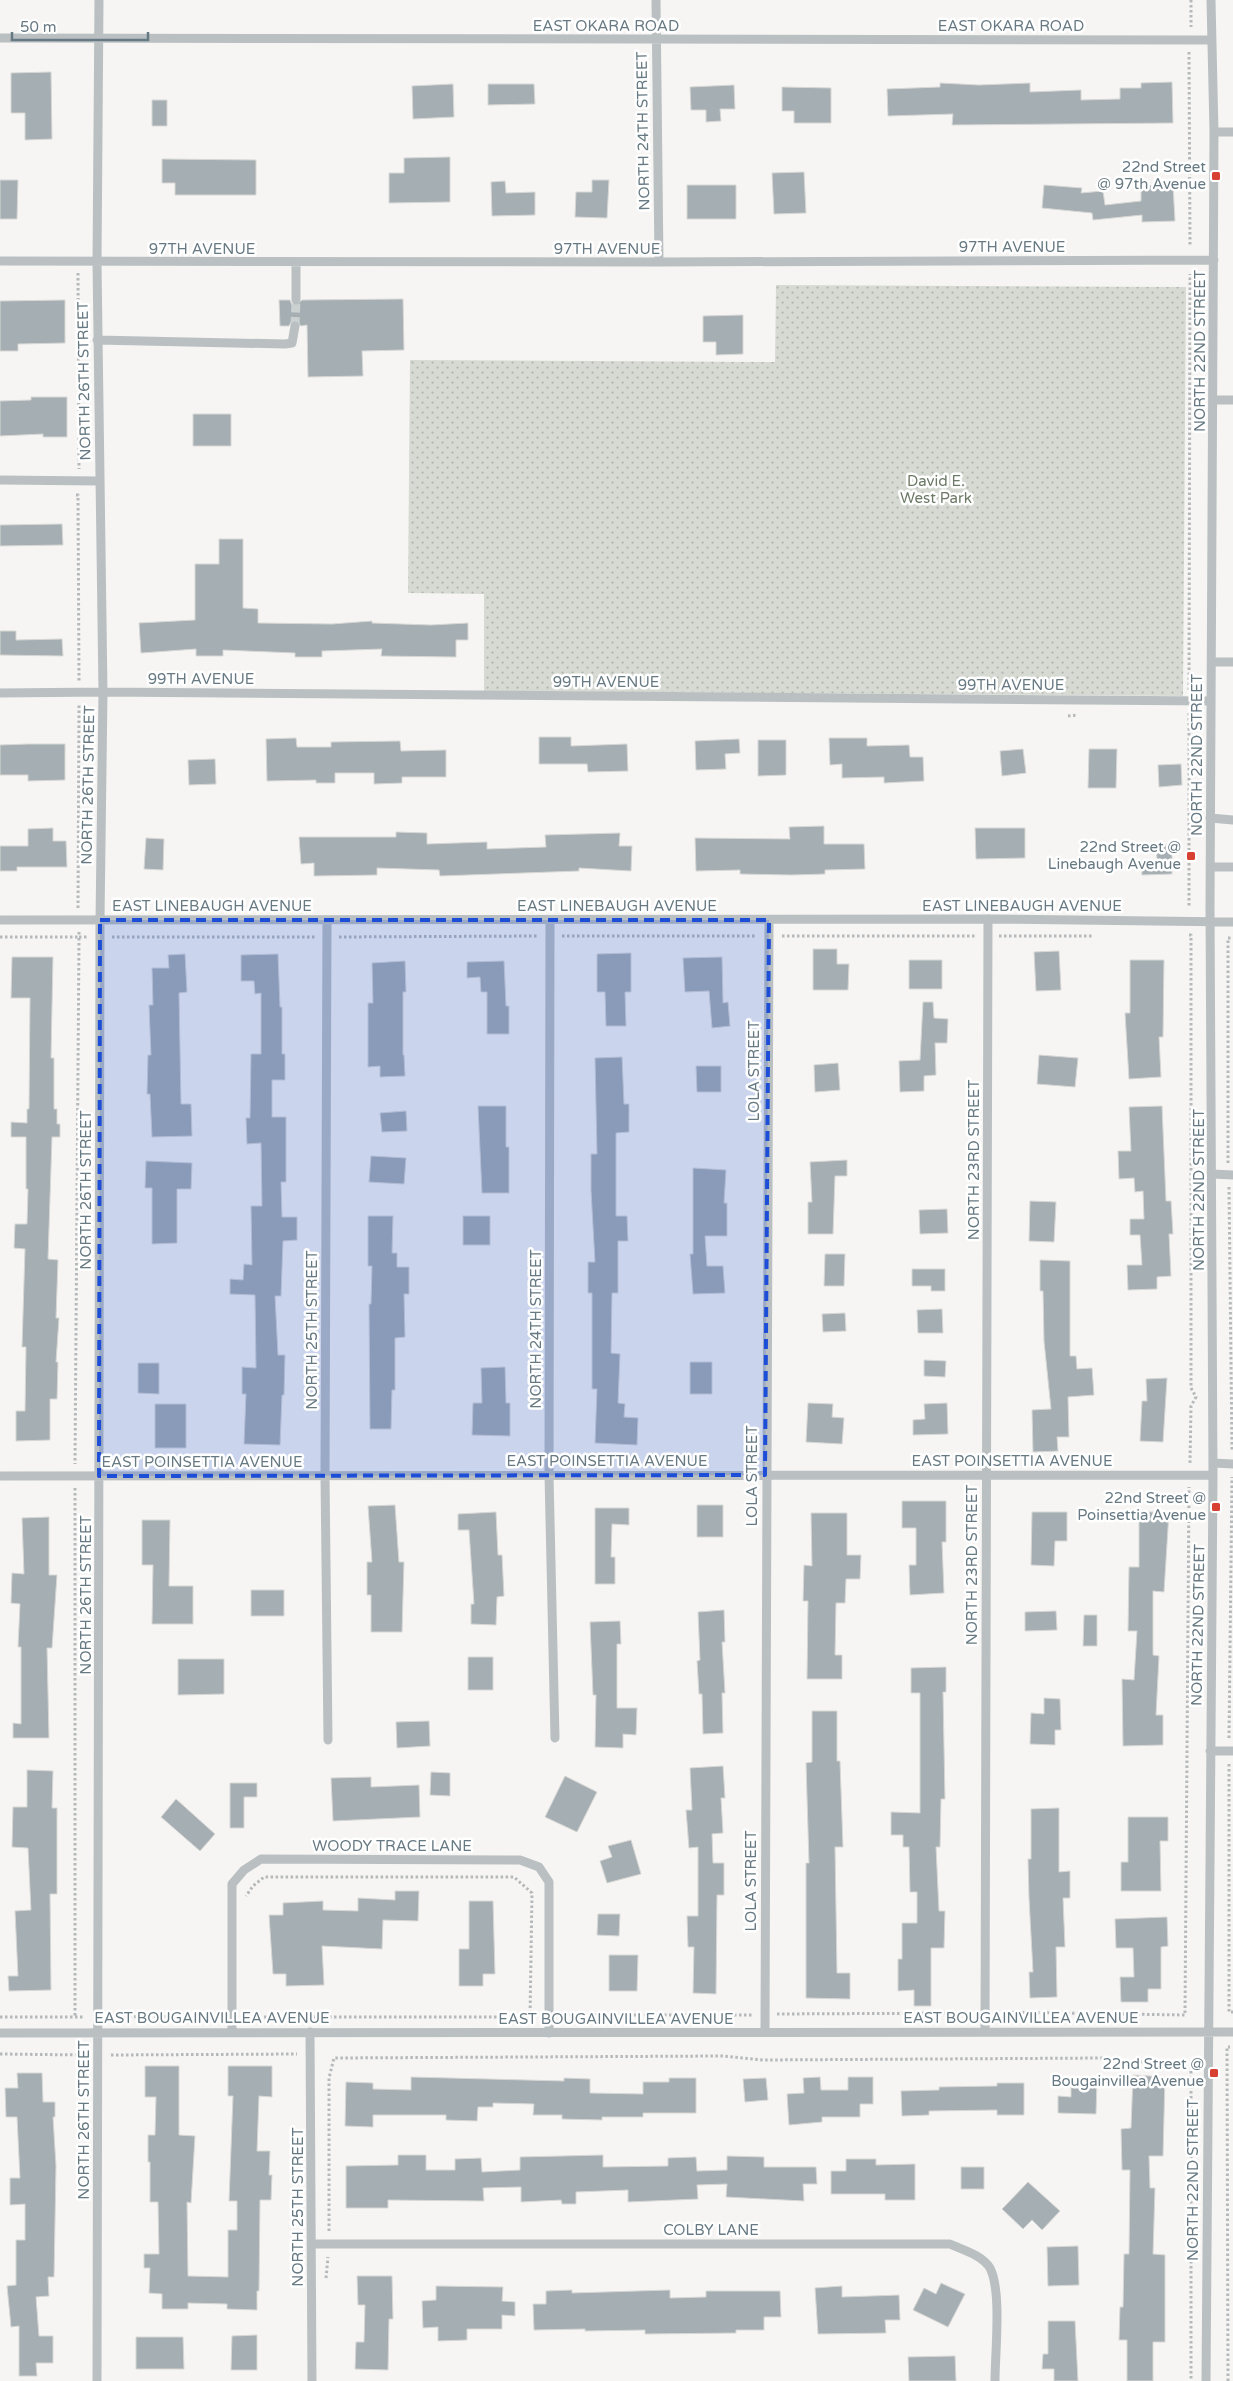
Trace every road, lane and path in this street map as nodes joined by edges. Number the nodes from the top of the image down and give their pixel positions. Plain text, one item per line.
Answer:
1 (99, 0) edge
2 (656, 0) edge
3 (1211, 0) edge
4 (0, 38) edge
5 (99, 40) junction
6 (655, 40) junction
7 (1212, 40) junction
8 (1180, 52) dead end
9 (1214, 132) junction
10 (1233, 132) edge
11 (1190, 260) junction
12 (1214, 260) junction
13 (0, 261) edge
14 (78, 262) junction
15 (296, 262) junction
16 (660, 262) junction
17 (97, 263) junction
18 (296, 300) tunnel mouth
19 (295, 326) tunnel mouth
20 (98, 340) junction
21 (1214, 400) junction
22 (1233, 400) edge
23 (0, 480) edge
24 (79, 480) junction
25 (99, 481) junction
26 (68, 494) dead end
27 (78, 494) junction
28 (1212, 662) junction
29 (1233, 662) edge
30 (103, 692) junction
31 (0, 693) edge
32 (79, 693) junction
33 (1189, 700) junction
34 (1211, 701) junction
35 (1189, 710) junction
36 (1180, 711) dead end
37 (1086, 715) dead end
38 (1068, 716) dead end
39 (1210, 818) junction
40 (1233, 820) edge
41 (1210, 868) junction
42 (1233, 868) edge
43 (1189, 908) dead end
44 (988, 919) junction
45 (0, 920) edge
46 (78, 920) junction
47 (100, 920) junction
48 (327, 920) junction
49 (550, 920) junction
50 (769, 920) junction
51 (1210, 922) junction
52 (1233, 922) edge
53 (1191, 935) dead end
54 (550, 936) junction
55 (769, 936) junction
56 (988, 936) junction
57 (0, 937) edge
58 (79, 937) junction
59 (100, 937) junction
60 (328, 937) junction
61 (1233, 938) edge
62 (1212, 1174) junction
63 (1231, 1175) edge
64 (1213, 1463) junction
65 (1233, 1464) edge
66 (766, 1474) junction
67 (986, 1474) junction
68 (325, 1475) junction
69 (549, 1475) junction
70 (1189, 1475) junction
71 (1213, 1475) junction
72 (0, 1476) edge
73 (75, 1476) junction
74 (99, 1476) junction
75 (554, 1738) dead end
76 (328, 1740) dead end
77 (1210, 1751) junction
78 (1231, 1751) edge
79 (246, 1905) dead end
80 (244, 2008) dead end
81 (985, 2012) junction
82 (1233, 2012) edge
83 (569, 2014) dead end
84 (765, 2014) junction
85 (232, 2015) junction
86 (0, 2017) edge
87 (75, 2017) junction
88 (99, 2017) junction
89 (244, 2017) junction
90 (1208, 2031) junction
91 (0, 2032) edge
92 (98, 2032) junction
93 (232, 2032) junction
94 (310, 2032) junction
95 (765, 2032) junction
96 (985, 2032) junction
97 (1233, 2032) edge
98 (549, 2033) junction
99 (1233, 2047) edge
100 (311, 2053) junction
101 (0, 2054) edge
102 (98, 2056) junction
103 (334, 2058) junction
104 (312, 2244) junction
105 (329, 2244) junction
106 (97, 2381) edge
107 (312, 2381) edge
108 (995, 2381) edge
109 (1190, 2381) edge
110 (1206, 2381) edge
111 (1228, 2381) edge

1 - 5 street, NORTH 26TH STREET
2 - 6 street, NORTH 24TH STREET
3 - 7 street, NORTH 22ND STREET
4 - 5 street, EAST OKARA ROAD
5 - 6 street, EAST OKARA ROAD
5 - 17 street, NORTH 26TH STREET
6 - 7 street, EAST OKARA ROAD
6 - 16 street, NORTH 24TH STREET
7 - 9 street, NORTH 22ND STREET
8 - 11 path
9 - 10 street
9 - 12 street, NORTH 22ND STREET
11 - 12 street, 97TH AVENUE
11 - 16 street, 97TH AVENUE
11 - 33 path
12 - 21 street, NORTH 22ND STREET
13 - 14 street, 97TH AVENUE
14 - 17 street, 97TH AVENUE
14 - 24 path
15 - 16 street, 97TH AVENUE
15 - 17 street, 97TH AVENUE
15 - 18 street
17 - 20 street, NORTH 26TH STREET
19 - 20 street
20 - 25 street, NORTH 26TH STREET
21 - 22 street
21 - 28 street, NORTH 22ND STREET
23 - 24 street
24 - 25 street
24 - 27 path
25 - 30 street, NORTH 26TH STREET
26 - 27 path
27 - 32 path
28 - 29 street
28 - 34 street, NORTH 22ND STREET
30 - 32 street, 99TH AVENUE
30 - 33 street, 99TH AVENUE
30 - 47 street, NORTH 26TH STREET
31 - 32 street, 99TH AVENUE
32 - 46 path
33 - 34 street, 99TH AVENUE
33 - 35 path
34 - 39 street, NORTH 22ND STREET
35 - 36 path
35 - 43 path
37 - 38 path
39 - 40 street
39 - 41 street, NORTH 22ND STREET
41 - 42 street
41 - 51 street, NORTH 22ND STREET
44 - 50 street, EAST LINEBAUGH AVENUE
44 - 51 street, EAST LINEBAUGH AVENUE
44 - 56 street, NORTH 23RD STREET
45 - 46 street, EAST LINEBAUGH AVENUE
46 - 47 street, EAST LINEBAUGH AVENUE
46 - 58 path
47 - 48 street, EAST LINEBAUGH AVENUE
47 - 59 street, NORTH 26TH STREET
48 - 49 street, EAST LINEBAUGH AVENUE
48 - 60 street, NORTH 25TH STREET
49 - 50 street, EAST LINEBAUGH AVENUE
49 - 54 street, NORTH 24TH STREET
50 - 55 street, LOLA STREET
51 - 52 street, EAST LINEBAUGH AVENUE
51 - 62 street, NORTH 22ND STREET
53 - 70 path
54 - 55 path
54 - 60 path
54 - 69 street, NORTH 24TH STREET
55 - 56 path
55 - 66 street, LOLA STREET
56 - 67 street, NORTH 23RD STREET
57 - 58 path
58 - 59 path
58 - 73 path
59 - 60 path
59 - 74 street, NORTH 26TH STREET
60 - 68 street, NORTH 25TH STREET
61 - 63 path
62 - 63 street
62 - 64 street, NORTH 22ND STREET
63 - 65 path
64 - 65 street
64 - 71 street, NORTH 22ND STREET
65 - 78 path
66 - 67 street, EAST POINSETTIA AVENUE
66 - 69 street, EAST POINSETTIA AVENUE
66 - 84 street, LOLA STREET
67 - 70 street, EAST POINSETTIA AVENUE
67 - 81 street, NORTH 23RD STREET
68 - 69 street, EAST POINSETTIA AVENUE
68 - 74 street, EAST POINSETTIA AVENUE
68 - 76 street, NORTH 25TH STREET
69 - 75 street, NORTH 24TH STREET
70 - 71 street, EAST POINSETTIA AVENUE
70 - 81 path
71 - 77 street, NORTH 22ND STREET
72 - 73 street, EAST POINSETTIA AVENUE
73 - 74 street, EAST POINSETTIA AVENUE
73 - 87 path
74 - 88 street, NORTH 26TH STREET
77 - 78 street
77 - 90 street, NORTH 22ND STREET
78 - 82 path
79 - 89 path
80 - 89 path
81 - 84 path
81 - 96 street, NORTH 23RD STREET
83 - 84 path
84 - 95 street, LOLA STREET
85 - 88 path
85 - 89 path
85 - 93 street, WOODY TRACE LANE
85 - 98 street, WOODY TRACE LANE
86 - 87 path
87 - 88 path
88 - 92 street, NORTH 26TH STREET
90 - 96 street, EAST BOUGAINVILLEA AVENUE
90 - 97 street, EAST BOUGAINVILLEA AVENUE
90 - 110 street, NORTH 22ND STREET
91 - 92 street, EAST BOUGAINVILLEA AVENUE
92 - 93 street, EAST BOUGAINVILLEA AVENUE
92 - 102 street, NORTH 26TH STREET
93 - 94 street, EAST BOUGAINVILLEA AVENUE
94 - 98 street, EAST BOUGAINVILLEA AVENUE
94 - 100 street, NORTH 25TH STREET
95 - 96 street, EAST BOUGAINVILLEA AVENUE
95 - 98 street, EAST BOUGAINVILLEA AVENUE
99 - 111 path
100 - 102 path
100 - 103 path
100 - 104 street, NORTH 25TH STREET
101 - 102 path
102 - 106 street, NORTH 26TH STREET
103 - 105 path
103 - 109 path
104 - 105 street, COLBY LANE
104 - 107 street, NORTH 25TH STREET
105 - 108 street, COLBY LANE

